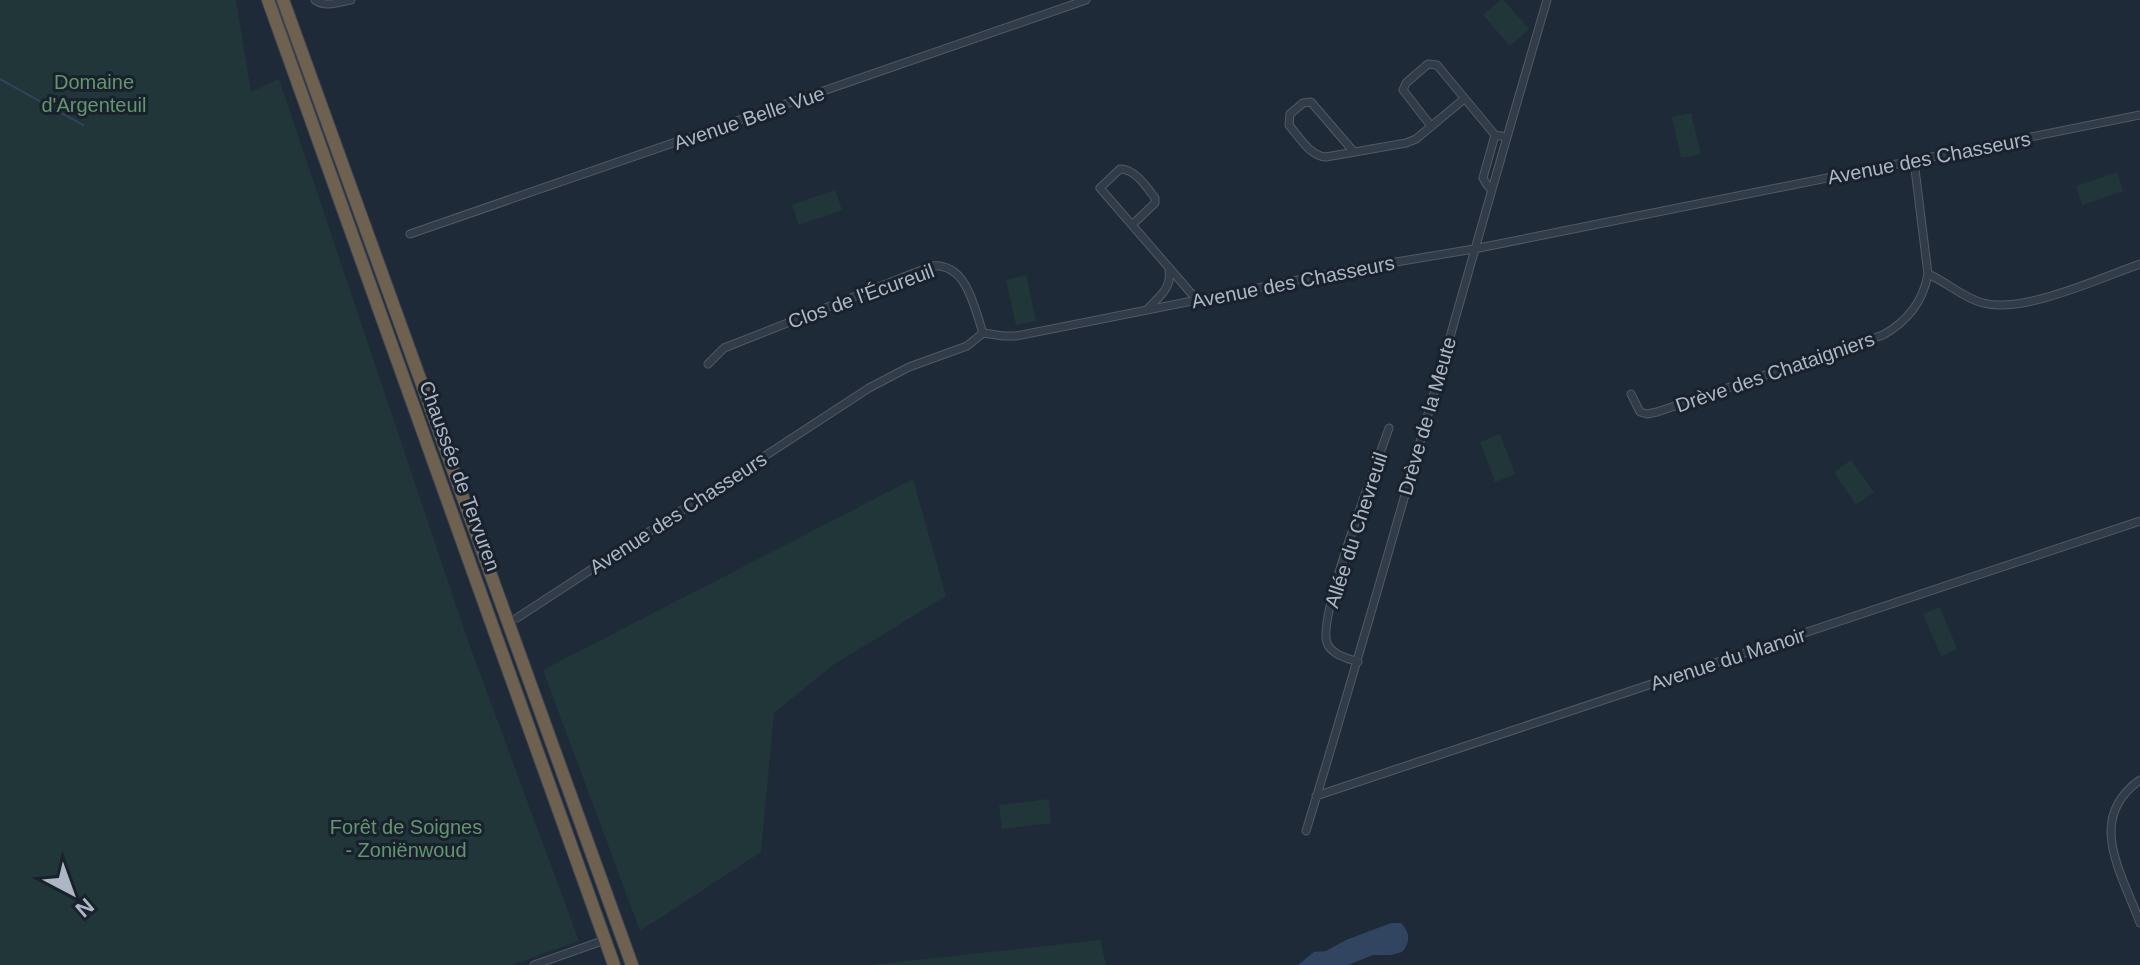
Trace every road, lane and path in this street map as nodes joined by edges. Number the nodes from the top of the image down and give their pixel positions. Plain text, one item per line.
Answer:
1 (268, 0) edge
2 (283, 0) edge
3 (293, 0) edge
4 (315, 0) edge
5 (351, 0) edge
6 (1086, 0) edge
7 (1547, 0) edge
8 (292, 24) junction
9 (1464, 99) junction
10 (2140, 115) edge
11 (1431, 126) junction
12 (1495, 135) junction
13 (1506, 137) junction
14 (1354, 152) junction
15 (1914, 161) junction
16 (1492, 190) junction
17 (1132, 225) junction
18 (410, 234) dead end
19 (1474, 249) junction
20 (2140, 264) edge
21 (1169, 269) junction
22 (1928, 274) junction
23 (1197, 300) junction
24 (1146, 310) junction
25 (983, 333) junction
26 (708, 364) dead end
27 (1631, 394) dead end
28 (1389, 428) dead end
29 (2140, 521) edge
30 (517, 618) dead end
31 (1358, 662) junction
32 (2140, 780) edge
33 (1316, 796) junction
34 (1306, 831) dead end
35 (2140, 923) edge
36 (605, 940) junction
37 (534, 965) edge
38 (614, 965) edge
39 (632, 965) edge

1 - 36 highway, Chaussée de Tervuren
2 - 8 highway, Chaussée de Tervuren
3 - 8 highway
4 - 5 street
6 - 18 street, Avenue Belle Vue
7 - 13 street, Drève de la Meute
8 - 39 highway, Chaussée de Tervuren
9 - 11 street
9 - 11 street
9 - 12 street
10 - 15 street, Avenue des Chasseurs
11 - 14 street
12 - 13 street
12 - 16 street
13 - 16 street, Drève de la Meute
14 - 14 street
15 - 19 street, Avenue des Chasseurs
15 - 22 street, Drève des Chataigniers
16 - 19 street, Drève de la Meute
17 - 17 street
17 - 21 street
19 - 23 street, Avenue des Chasseurs
19 - 31 street, Drève de la Meute
20 - 22 street
21 - 23 street
21 - 24 street
22 - 27 street, Drève des Chataigniers
23 - 24 street, Avenue des Chasseurs
24 - 25 street, Avenue des Chasseurs
25 - 26 street, Clos de l'Écureuil
25 - 30 street, Avenue des Chasseurs
28 - 31 street, Allée du Chevreuil
29 - 33 street, Avenue du Manoir
31 - 33 street, Drève de la Meute
32 - 35 street
33 - 34 street, Drève de la Meute
36 - 37 street
36 - 38 highway, Chaussée de Tervuren

